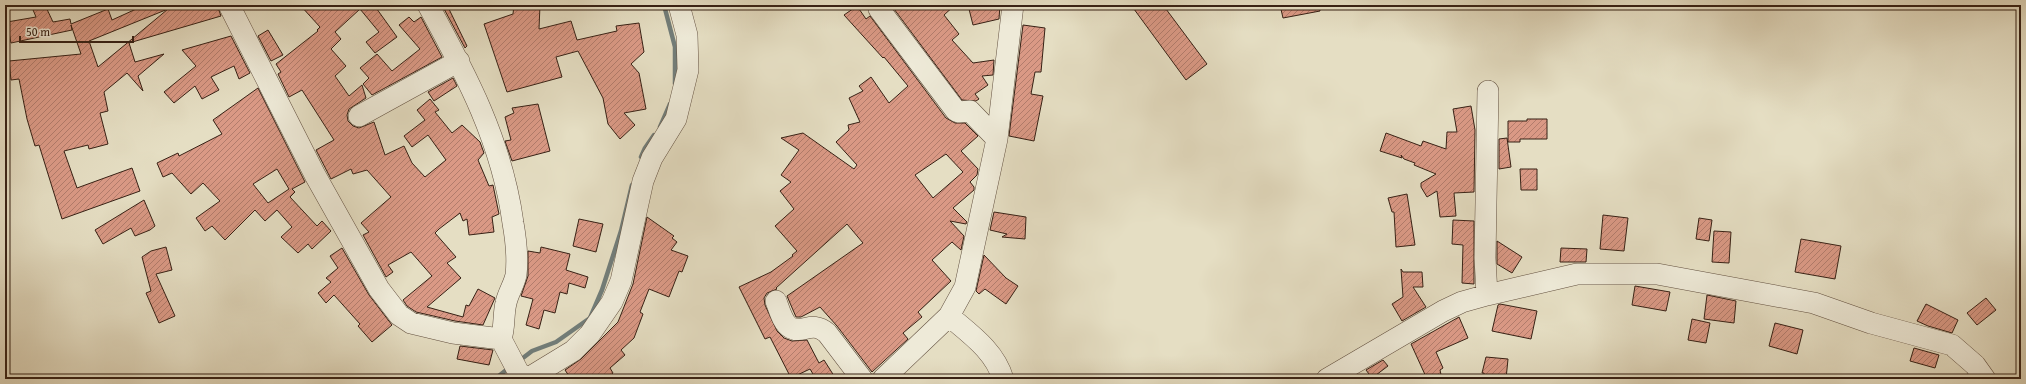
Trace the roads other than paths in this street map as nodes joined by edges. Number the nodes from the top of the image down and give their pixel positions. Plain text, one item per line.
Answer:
1 (229, 5) edge
2 (428, 5) edge
3 (678, 5) edge
4 (1013, 5) edge
5 (879, 9) dead end
6 (459, 61) junction
7 (1488, 91) dead end
8 (359, 116) dead end
9 (997, 139) junction
10 (1488, 295) junction
11 (776, 301) dead end
12 (949, 316) junction
13 (503, 343) junction
14 (523, 378) edge
15 (862, 379) edge
16 (883, 379) edge
17 (1003, 379) edge
18 (1327, 379) edge
19 (1985, 379) edge

1 - 13 street
2 - 6 street
3 - 14 street
4 - 9 street
5 - 9 street
6 - 8 street
6 - 13 street
7 - 10 street
9 - 12 street
10 - 18 street
10 - 19 street
11 - 15 street
12 - 16 street
12 - 17 street
13 - 14 street

